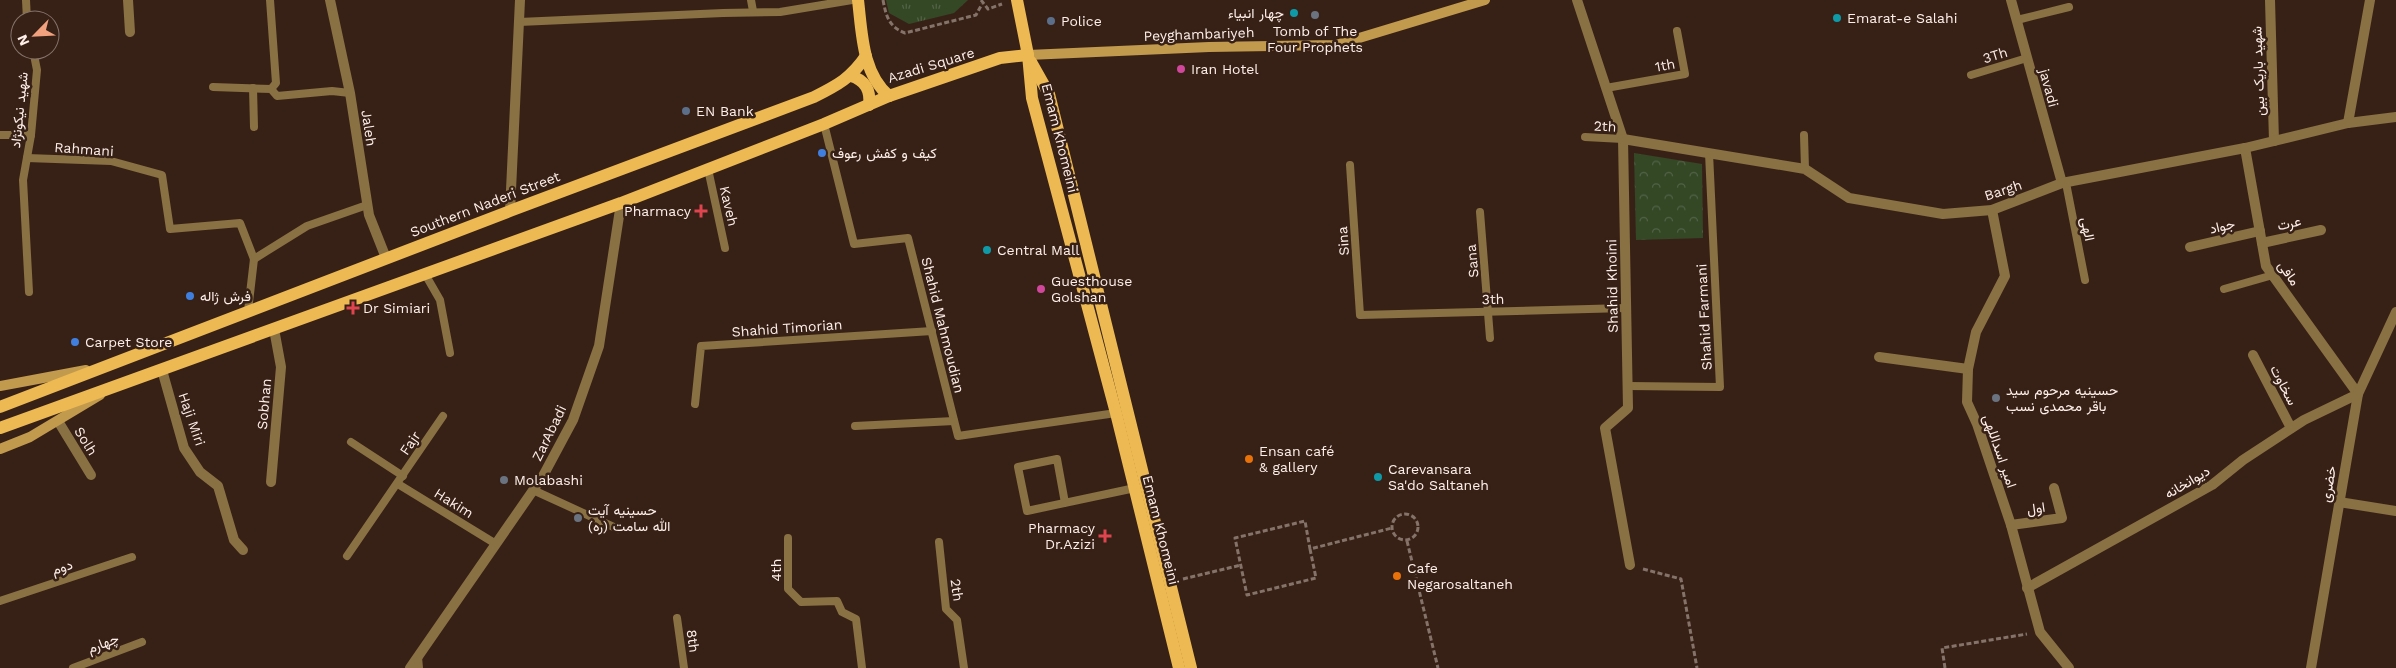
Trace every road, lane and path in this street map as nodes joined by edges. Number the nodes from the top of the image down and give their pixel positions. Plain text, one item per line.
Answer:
1 (128, 0) edge
2 (270, 0) edge
3 (330, 0) edge
4 (520, 0) edge
5 (751, 0) edge
6 (852, 0) edge
7 (858, 0) edge
8 (883, 0) edge
9 (1017, 0) edge
10 (1485, 0) edge
11 (1577, 0) edge
12 (2011, 0) edge
13 (2270, 0) edge
14 (2370, 0) edge
15 (981, 2) edge
16 (2069, 7) dead end
17 (988, 9) dead end
18 (753, 12) junction
19 (2017, 20) junction
20 (519, 22) junction
21 (1677, 31) dead end
22 (130, 32) dead end
23 (1028, 55) junction
24 (866, 56) junction
25 (2027, 58) junction
26 (34, 60) edge
27 (1971, 75) dead end
28 (851, 76) junction
29 (213, 87) dead end
30 (253, 88) junction
31 (1606, 88) junction
32 (271, 89) junction
33 (350, 93) junction
34 (889, 96) junction
35 (869, 105) junction
36 (2396, 117) edge
37 (2348, 123) junction
38 (824, 124) junction
39 (254, 127) dead end
40 (0, 135) edge
41 (32, 135) junction
42 (1804, 135) dead end
43 (1585, 137) dead end
44 (1623, 139) junction
45 (2274, 141) junction
46 (2245, 148) junction
47 (1709, 153) junction
48 (27, 158) junction
49 (1350, 165) dead end
50 (708, 169) junction
51 (1805, 169) junction
52 (2064, 183) junction
53 (621, 203) junction
54 (367, 205) junction
55 (510, 210) junction
56 (1992, 210) junction
57 (1480, 212) dead end
58 (2321, 230) dead end
59 (2260, 231) junction
60 (2262, 243) junction
61 (725, 248) dead end
62 (2190, 248) dead end
63 (386, 258) junction
64 (254, 259) junction
65 (426, 274) junction
66 (2273, 275) junction
67 (2085, 280) dead end
68 (2224, 289) dead end
69 (29, 292) dead end
70 (1626, 308) junction
71 (248, 311) junction
72 (1489, 312) junction
73 (1360, 315) joint
74 (2395, 315) edge
75 (274, 329) junction
76 (932, 332) junction
77 (1490, 338) dead end
78 (450, 353) dead end
79 (2252, 355) dead end
80 (1879, 357) dead end
81 (104, 367) junction
82 (1968, 369) junction
83 (162, 370) junction
84 (0, 386) edge
85 (116, 386) junction
86 (1628, 386) junction
87 (2358, 394) junction
88 (695, 404) dead end
89 (0, 407) edge
90 (1116, 413) junction
91 (443, 416) dead end
92 (58, 421) junction
93 (954, 421) junction
94 (855, 426) dead end
95 (0, 428) edge
96 (2290, 428) junction
97 (351, 442) dead end
98 (0, 449) edge
99 (91, 474) dead end
100 (403, 476) junction
101 (271, 482) dead end
102 (398, 484) junction
103 (1135, 488) junction
104 (2054, 488) dead end
105 (533, 490) junction
106 (2339, 502) junction
107 (1065, 503) junction
108 (2396, 511) edge
109 (2011, 525) junction
110 (1392, 528) junction
111 (618, 529) dead end
112 (788, 538) dead end
113 (1407, 540) junction
114 (939, 542) dead end
115 (496, 544) junction
116 (1310, 549) junction
117 (242, 550) dead end
118 (348, 556) dead end
119 (132, 557) dead end
120 (1241, 565) junction
121 (1630, 565) joint
122 (1170, 582) junction
123 (2028, 588) junction
124 (0, 601) edge
125 (677, 618) dead end
126 (2040, 632) junction
127 (142, 642) dead end
128 (418, 657) junction
129 (74, 668) edge
130 (410, 668) edge
131 (419, 668) edge
132 (684, 668) edge
133 (862, 668) edge
134 (964, 668) edge
135 (1180, 668) edge
136 (1191, 668) edge
137 (1438, 668) edge
138 (1697, 668) edge
139 (1946, 668) edge
140 (2069, 668) edge
141 (2311, 668) edge

1 - 22 street
2 - 32 lane
3 - 33 street, Jaleh
4 - 20 street
5 - 18 lane
6 - 18 lane
7 - 24 main road, Azadi Square
8 - 15 path
9 - 23 main road
10 - 23 main road, Peyghambariyeh
11 - 31 street, Shahid Khoini
12 - 19 street, javadi
13 - 45 street, شهید باریک بین
14 - 37 street
15 - 17 path
16 - 19 lane
18 - 20 lane
19 - 25 street, javadi
20 - 55 street
21 - 31 lane, 1th
23 - 34 main road, Azadi Square
23 - 90 main road, Emam Khomeini
23 - 122 main road, Emam Khomeini
24 - 28 main road, Southern Naderi Street
24 - 34 main road, Azadi Square
25 - 27 lane, 3Th
25 - 52 street, javadi
26 - 41 lane, شهید نیکونژاد
28 - 35 main road
28 - 55 main road, Southern Naderi Street
29 - 30 lane
30 - 32 lane
30 - 39 lane
31 - 44 street, Shahid Khoini
32 - 33 lane
33 - 54 street, Jaleh
34 - 35 main road
35 - 38 main road
36 - 37 street, Bargh
37 - 45 street, Bargh
38 - 50 main road
38 - 76 lane, Shahid Mahmoudian
40 - 41 lane
41 - 48 lane, شهید نیکونژاد
42 - 51 lane
43 - 44 lane, 2th
44 - 47 street, Bargh
44 - 70 street, Shahid Khoini
45 - 46 street, Bargh
46 - 52 street, Bargh
46 - 59 street, مافی
47 - 51 street, Bargh
47 - 86 lane, Shahid Farmani
48 - 64 lane, Rahmani
48 - 69 lane, شهید نیکونژاد
49 - 73 lane, Sina
50 - 53 main road
50 - 61 lane, Kaveh
51 - 56 street, Bargh
52 - 56 street, Bargh
52 - 67 lane, الهی
53 - 65 main road
53 - 105 street, ZarAbadi
54 - 63 street, Jaleh
54 - 64 lane
55 - 63 main road, Southern Naderi Street
56 - 82 street, امیر اسداللهی
57 - 72 lane, Sana
58 - 60 street, عرت
59 - 60 street, مافی
59 - 62 street, جواد
60 - 66 street, مافی
63 - 71 main road, Southern Naderi Street
64 - 71 lane, Rahmani
65 - 75 main road
65 - 78 lane
66 - 68 lane
66 - 87 street, مافی
70 - 72 lane, 3th
70 - 86 street, Shahid Khoini
71 - 81 main road, Southern Naderi Street
72 - 73 lane, 3th
72 - 77 lane, Sana
74 - 87 street, خضری
75 - 83 main road
75 - 101 street, Sobhan
76 - 88 lane, Shahid Timorian
76 - 93 lane, Shahid Mahmoudian
79 - 96 street, سخاوت
80 - 82 street
81 - 84 main road, Southern Naderi Street
81 - 89 main road, Southern Naderi Street
82 - 109 street, امیر اسداللهی
83 - 85 main road
83 - 117 street, Haji Miri
85 - 92 main road
85 - 95 main road
86 - 121 street, Shahid Khoini
87 - 96 street, دیوانخانه
87 - 106 street, خضری
90 - 93 lane
90 - 103 main road, Emam Khomeini
91 - 100 lane, Fajr
92 - 98 main road
92 - 99 street, Solh
93 - 94 lane
96 - 123 street, دیوانخانه
97 - 100 lane
100 - 102 lane, Fajr
102 - 115 lane, Hakim
102 - 118 lane, Fajr
103 - 107 lane
103 - 135 main road, Emam Khomeini
104 - 109 street, اول
105 - 111 lane
105 - 115 street, ZarAbadi
106 - 108 street
106 - 141 street, خضری
107 - 107 lane
109 - 123 street, امیر اسداللهی
110 - 113 path
110 - 113 path
110 - 116 path
112 - 133 lane, 4th
113 - 137 path
114 - 134 lane, 2th
115 - 128 street, ZarAbadi
116 - 120 path
116 - 120 path
119 - 124 lane, دوم
120 - 122 path
121 - 138 path
122 - 136 main road, Emam Khomeini
123 - 126 street, امیر اسداللهی
125 - 132 lane, 8th
126 - 139 path
126 - 140 street
127 - 129 lane, چهارم
128 - 130 street, ZarAbadi
128 - 131 lane

